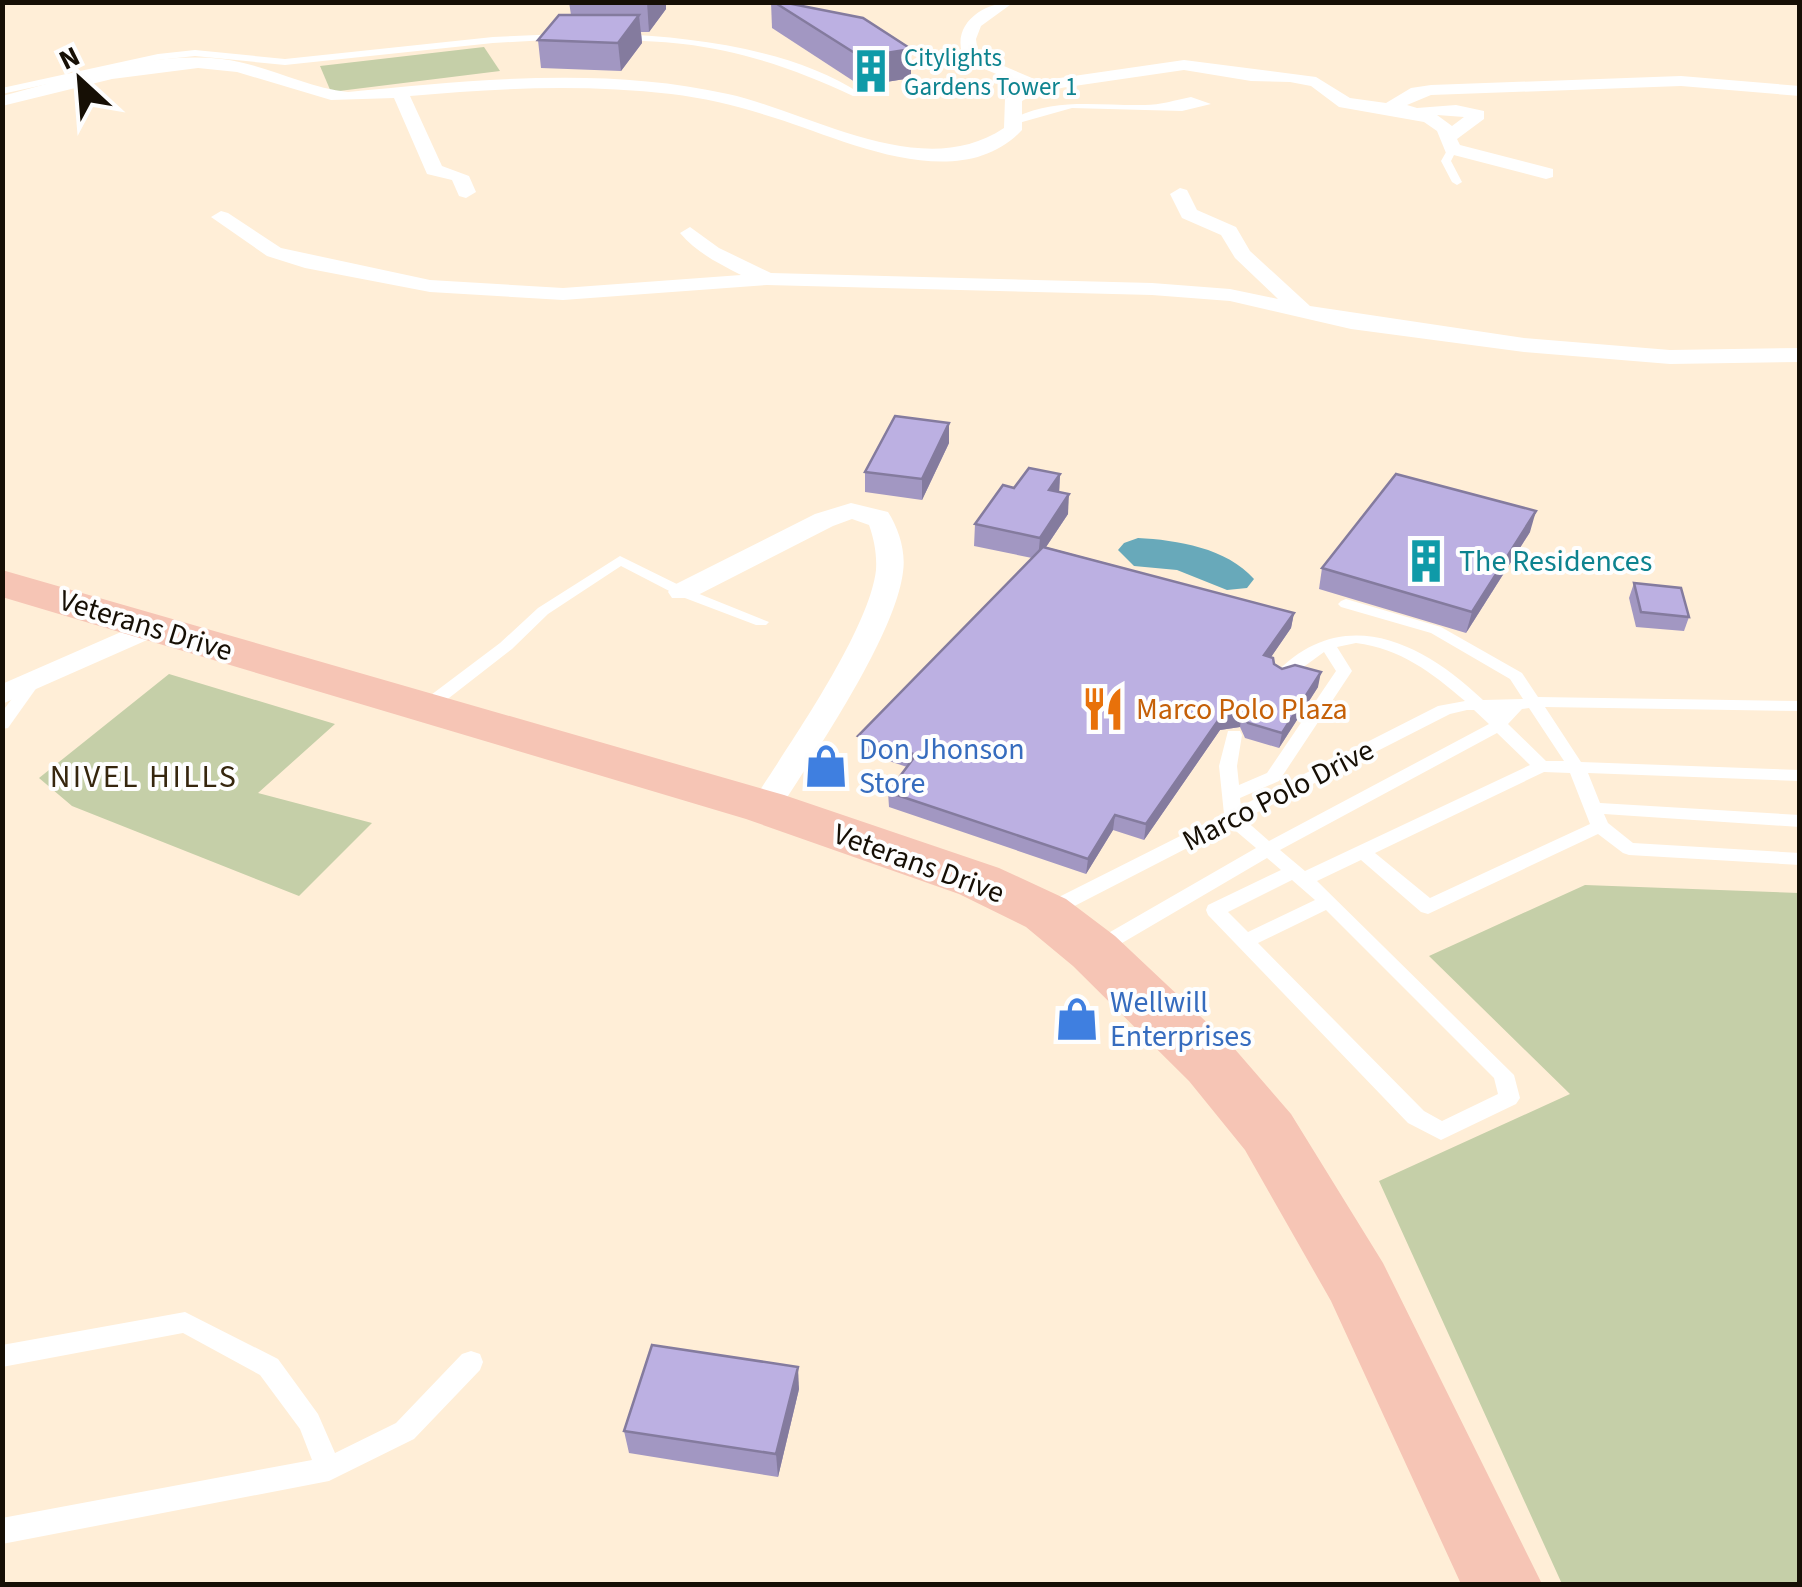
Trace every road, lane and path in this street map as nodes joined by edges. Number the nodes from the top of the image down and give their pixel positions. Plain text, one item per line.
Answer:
1 (1007, 2) edge
2 (569, 37) edge
3 (603, 37) edge
4 (1036, 87) junction
5 (2, 91) edge
6 (1800, 91) edge
7 (400, 92) junction
8 (856, 94) edge
9 (2, 102) edge
10 (1187, 105) dead end
11 (1396, 110) junction
12 (1012, 122) junction
13 (1450, 143) junction
14 (1546, 172) dead end
15 (1457, 182) dead end
16 (466, 192) dead end
17 (1180, 194) dead end
18 (221, 218) dead end
19 (690, 233) dead end
20 (767, 279) junction
21 (1301, 309) junction
22 (1800, 356) edge
23 (2, 582) edge
24 (682, 592) junction
25 (1346, 604) dead end
26 (762, 622) dead end
27 (154, 627) junction
28 (1327, 644) junction
29 (1281, 676) edge
30 (32, 683) junction
31 (2, 696) edge
32 (1471, 702) junction
33 (1524, 704) junction
34 (1800, 706) edge
35 (424, 708) junction
36 (2, 724) edge
37 (1496, 726) junction
38 (1234, 734) edge
39 (1541, 766) junction
40 (1578, 770) junction
41 (1800, 776) edge
42 (1230, 795) junction
43 (765, 807) junction
44 (1596, 817) junction
45 (1233, 819) junction
46 (1800, 821) edge
47 (1268, 849) junction
48 (1363, 852) junction
49 (1800, 859) edge
50 (1300, 875) junction
51 (1328, 901) junction
52 (1070, 932) junction
53 (1245, 940) junction
54 (2, 1356) edge
55 (472, 1362) dead end
56 (330, 1469) junction
57 (2, 1530) edge
58 (1502, 1584) edge

1 - 4 street
2 - 5 lane
3 - 8 lane
4 - 11 street
4 - 12 street
6 - 11 street
7 - 9 street
7 - 12 street
7 - 16 street
10 - 12 lane
11 - 13 street
11 - 13 street
13 - 14 street
13 - 15 lane
17 - 21 street
18 - 20 street
19 - 20 street
20 - 21 street
21 - 22 street
23 - 27 main road, Veterans Drive
24 - 26 lane
24 - 35 lane
24 - 43 street
25 - 33 lane
27 - 30 street
27 - 35 main road, Veterans Drive
28 - 29 lane
28 - 32 lane
28 - 42 lane
30 - 31 street
30 - 36 lane
32 - 33 lane, Marco Polo Drive
32 - 37 lane
32 - 45 lane, Marco Polo Drive
33 - 34 lane, Marco Polo Drive
33 - 37 lane, Marco Polo Drive
33 - 40 lane
35 - 43 main road, Veterans Drive
37 - 39 lane
37 - 47 lane, Marco Polo Drive
38 - 42 lane
39 - 40 lane
39 - 48 lane
40 - 41 lane
40 - 44 lane
42 - 45 lane
43 - 52 main road, Veterans Drive
44 - 46 lane
44 - 48 lane
44 - 49 lane
45 - 47 lane
45 - 52 lane, Marco Polo Drive
47 - 50 lane
47 - 52 lane, Marco Polo Drive
48 - 50 lane
50 - 51 lane
50 - 53 lane
51 - 53 lane
51 - 53 lane
52 - 58 main road, Veterans Drive
54 - 56 lane
55 - 56 lane
56 - 57 lane

